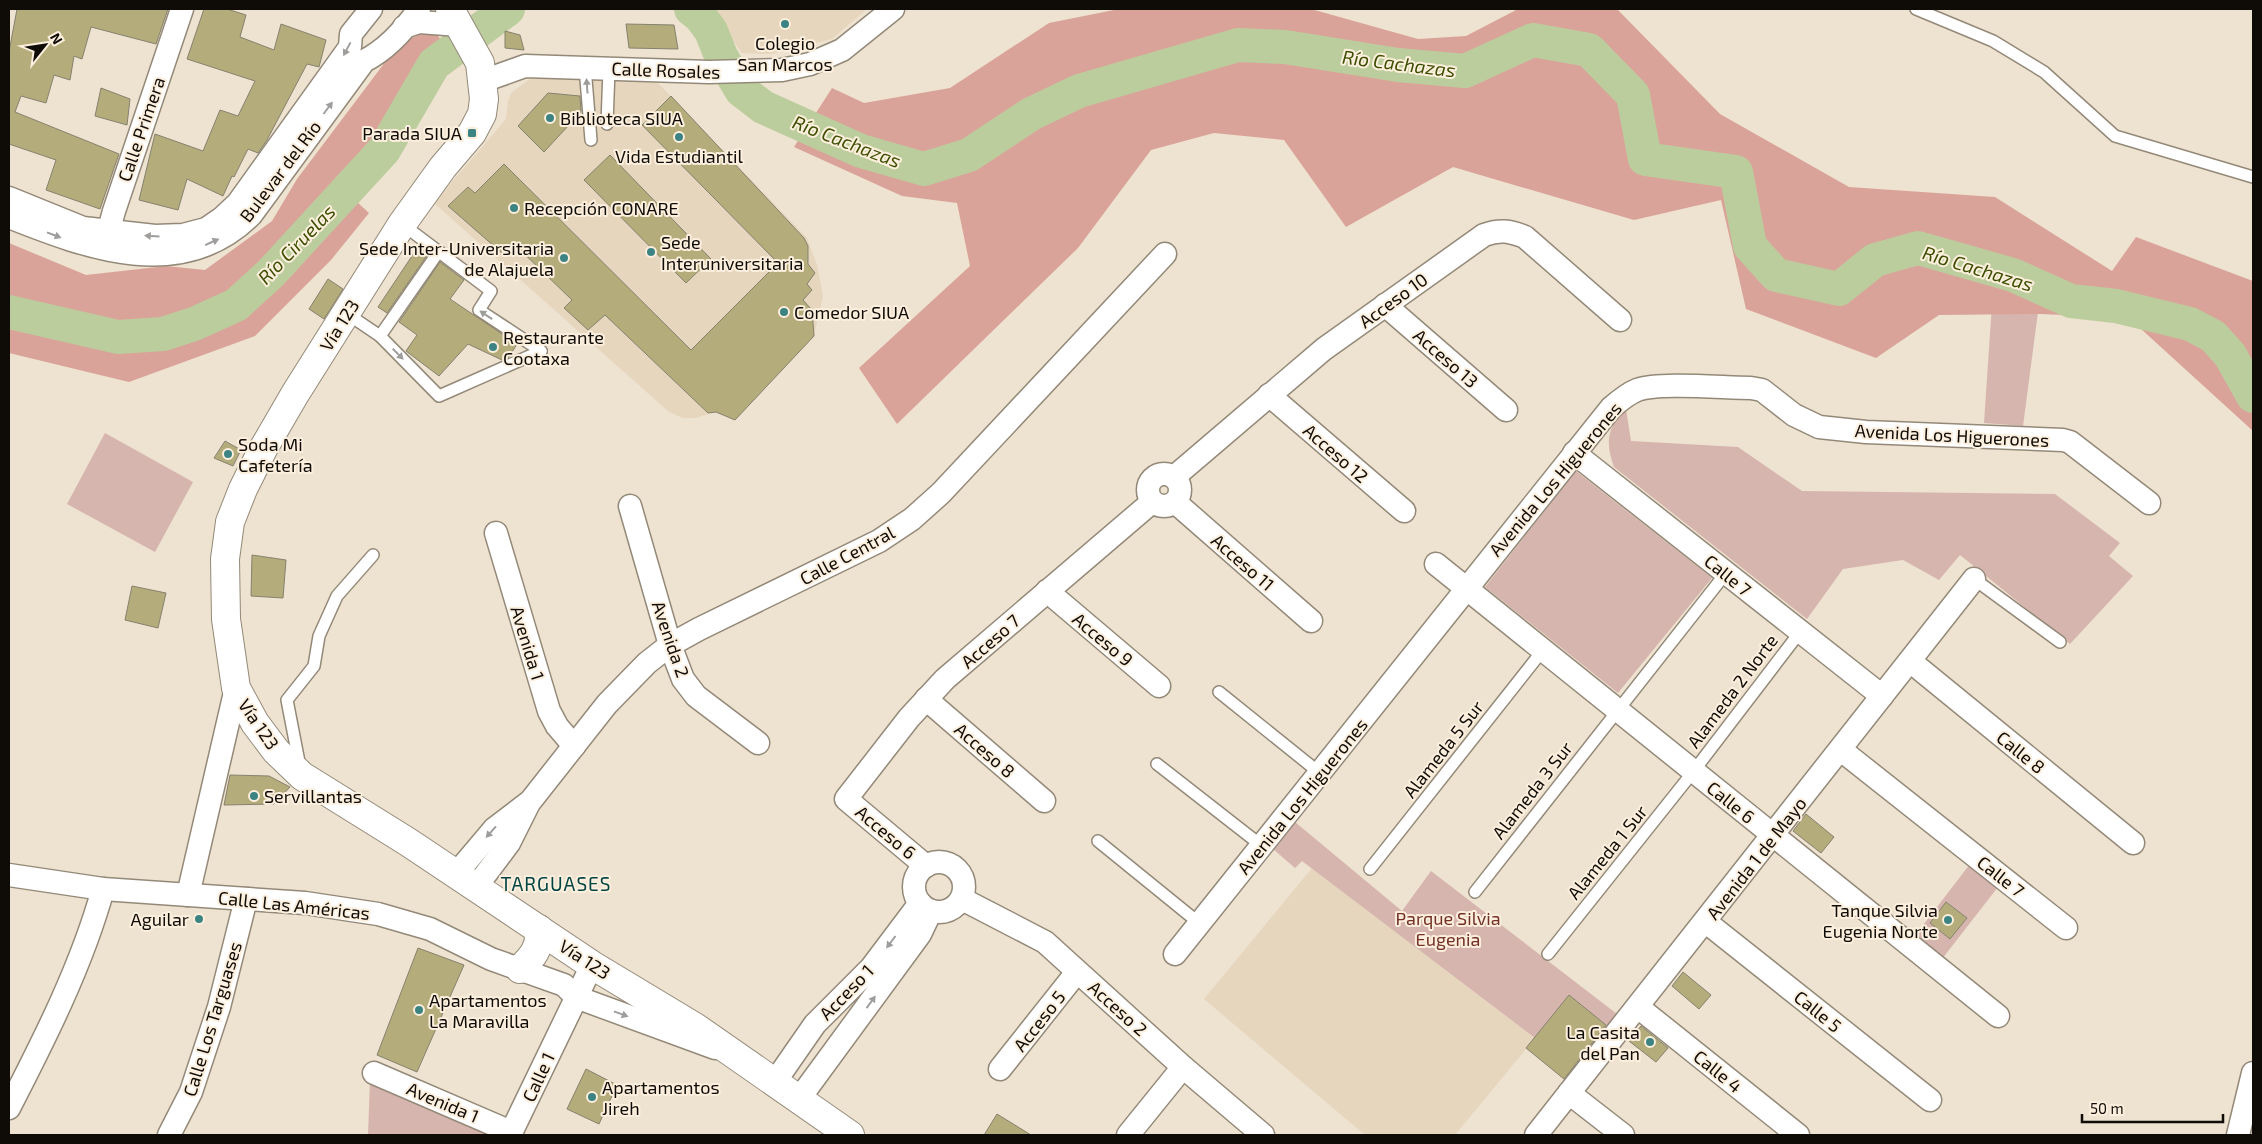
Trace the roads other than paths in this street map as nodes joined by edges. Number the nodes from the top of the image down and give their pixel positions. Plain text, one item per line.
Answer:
1 (182, 9) edge
2 (371, 9) edge
3 (419, 9) edge
4 (894, 9) edge
5 (1916, 9) edge
6 (457, 21) edge
7 (404, 27) junction
8 (585, 67) junction
9 (609, 69) junction
10 (338, 80) junction
11 (484, 81) junction
12 (607, 124) dead end
13 (591, 140) dead end
14 (2253, 177) edge
15 (9, 198) edge
16 (9, 217) edge
17 (402, 224) junction
18 (106, 241) junction
19 (439, 251) junction
20 (1165, 254) dead end
21 (1385, 305) junction
22 (346, 313) junction
23 (1620, 320) dead end
24 (380, 336) junction
25 (1269, 395) junction
26 (1506, 410) dead end
27 (1574, 453) junction
28 (1174, 477) junction
29 (1152, 502) junction
30 (1175, 502) junction
31 (2149, 503) dead end
32 (630, 506) dead end
33 (1404, 511) dead end
34 (496, 533) dead end
35 (373, 555) dead end
36 (1436, 564) dead end
37 (1726, 574) junction
38 (1974, 579) joint
39 (1466, 587) junction
40 (1047, 591) junction
41 (1311, 621) dead end
42 (1800, 632) junction
43 (2060, 642) dead end
44 (670, 645) junction
45 (1543, 650) junction
46 (1910, 661) junction
47 (1159, 686) dead end
48 (236, 688) junction
49 (1219, 692) dead end
50 (1882, 696) junction
51 (926, 699) junction
52 (1617, 710) junction
53 (758, 742) dead end
54 (574, 746) junction
55 (1841, 750) junction
56 (1157, 764) dead end
57 (1693, 772) junction
58 (1320, 774) junction
59 (302, 776) junction
60 (846, 799) joint
61 (1044, 801) dead end
62 (1774, 837) junction
63 (1098, 841) dead end
64 (2133, 843) dead end
65 (1262, 846) junction
66 (926, 866) junction
67 (1370, 870) dead end
68 (9, 875) edge
69 (466, 880) junction
70 (103, 889) junction
71 (1475, 892) dead end
72 (188, 895) junction
73 (246, 899) junction
74 (962, 899) junction
75 (926, 907) junction
76 (1706, 922) junction
77 (1199, 923) junction
78 (2066, 928) dead end
79 (539, 929) junction
80 (1175, 954) dead end
81 (1548, 954) dead end
82 (592, 965) junction
83 (520, 969) junction
84 (1077, 972) junction
85 (880, 973) junction
86 (576, 997) junction
87 (1638, 1006) junction
88 (1998, 1016) dead end
89 (800, 1044) junction
90 (732, 1054) junction
91 (827, 1061) junction
92 (1183, 1067) junction
93 (1000, 1070) dead end
94 (374, 1073) dead end
95 (2253, 1073) edge
96 (774, 1083) junction
97 (1569, 1093) junction
98 (799, 1099) junction
99 (1930, 1100) dead end
100 (9, 1108) edge
101 (511, 1134) edge
102 (169, 1135) edge
103 (850, 1135) edge
104 (1128, 1135) edge
105 (1263, 1135) edge
106 (1536, 1135) edge
107 (1623, 1135) edge
108 (1798, 1135) edge
109 (2238, 1135) edge

1 - 18 street, Calle Primera
2 -> 10 street, Bulevar del Río
3 - 7 street, Bulevar del Río
4 - 9 street, Calle Rosales
5 - 14 lane
6 - 7 street
6 - 11 main road, Vía 123
7 - 10 street, Bulevar del Río
8 - 9 street, Calle Rosales
8 - 11 street, Calle Rosales
13 -> 8 lane
9 - 12 lane
10 - 18 street, Bulevar del Río
11 - 17 main road, Vía 123
15 - 18 street, Bulevar del Río
16 -> 18 street, Bulevar del Río
17 - 19 lane
17 - 22 main road, Vía 123
19 - 24 lane
24 -> 19 lane
20 - 44 street, Calle Central
21 - 23 street, Acceso 10
21 - 25 street, Acceso 10
21 - 26 street, Acceso 13
22 - 24 lane
22 - 48 main road, Vía 123
25 - 28 street, Acceso 10
25 - 33 street, Acceso 12
27 - 31 street, Avenida Los Higuerones
27 - 37 street, Calle 7
27 - 39 street, Avenida Los Higuerones
28 - 29 street
28 - 30 street
29 - 30 street
29 - 40 street, Acceso 7
30 - 41 street, Acceso 11
32 - 44 street, Avenida 2
34 - 54 street, Avenida 1
35 - 59 lane
36 - 39 street, Calle 6
37 - 42 street, Calle 7
37 - 52 lane, Alameda 3 Sur
38 - 43 lane
38 - 46 street, Avenida 1 de Mayo
39 - 45 street, Calle 6
39 - 58 street, Avenida Los Higuerones
40 - 47 street, Acceso 9
40 - 51 street, Acceso 7
42 - 50 street, Calle 7
42 - 57 lane, Alameda 2 Norte
44 - 53 street, Avenida 2
44 - 54 street, Calle Central
45 - 52 street, Calle 6
45 - 67 lane, Alameda 5 Sur
46 - 50 street, Avenida 1 de Mayo
46 - 64 street, Calle 8
48 - 59 main road, Vía 123
48 - 72 street
49 - 58 lane
50 - 55 street, Avenida 1 de Mayo
51 - 60 street, Acceso 7
51 - 61 street, Acceso 8
52 - 57 street, Calle 6
52 - 71 lane, Alameda 3 Sur
54 - 69 street, Calle Central
55 - 62 street, Avenida 1 de Mayo
55 - 78 street, Calle 7
56 - 65 lane
57 - 62 street, Calle 6
57 - 81 lane, Alameda 1 Sur
58 - 65 street, Avenida Los Higuerones
59 - 69 main road, Vía 123
60 - 66 street, Acceso 6
62 - 76 street, Avenida 1 de Mayo
62 - 88 street, Calle 6
63 - 77 lane
65 - 77 street, Avenida Los Higuerones
66 - 74 street
66 - 75 street
68 - 70 street, Calle Las Américas
69 - 79 main road, Vía 123
70 - 72 street, Calle Las Américas
70 - 100 street
72 - 73 street, Calle Las Américas
73 - 83 street, Calle Las Américas
73 - 102 street, Calle Los Targuases
74 - 75 street
74 - 84 street, Acceso 2
75 - 85 street, Acceso 1
76 - 87 street, Avenida 1 de Mayo
76 - 99 street, Calle 5
77 - 80 street, Avenida Los Higuerones
79 - 82 main road, Vía 123
79 - 83 main road
82 - 86 street, Calle 1
82 - 90 main road, Vía 123
83 - 86 street, Calle Las Américas
84 - 92 street, Acceso 2
84 - 93 street, Acceso 5
85 - 89 street, Acceso 1
91 -> 85 street, Acceso 1
86 -> 90 street, Calle Las Américas
86 - 101 street, Calle 1
87 - 97 street, Avenida 1 de Mayo
87 - 108 street, Calle 4
89 - 91 street
89 - 96 street, Acceso 1
90 - 96 main road, Vía 123
91 - 98 street, Acceso 1
92 - 104 street
92 - 105 street, Acceso 2
94 - 101 street, Avenida 1
95 - 109 street
96 - 98 main road, Vía 123
97 - 106 street, Avenida 1 de Mayo
97 - 107 street
98 - 103 main road, Vía 123

